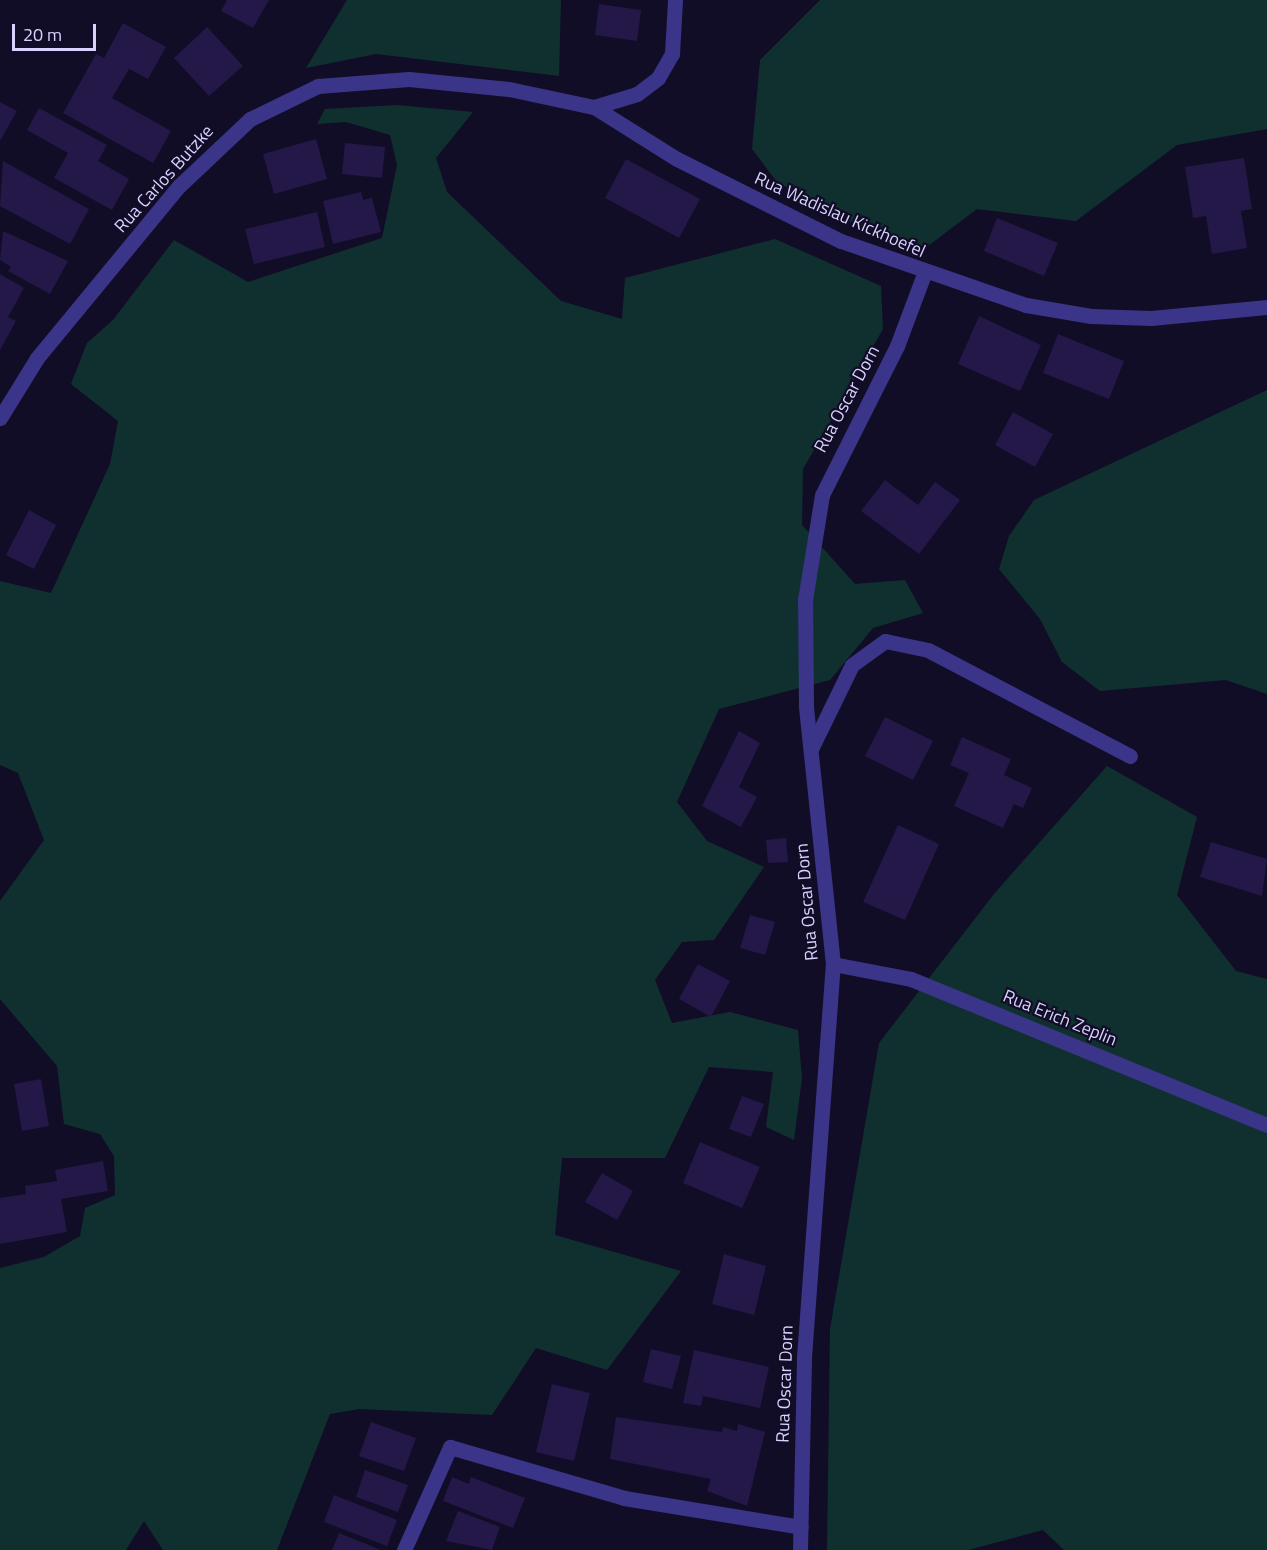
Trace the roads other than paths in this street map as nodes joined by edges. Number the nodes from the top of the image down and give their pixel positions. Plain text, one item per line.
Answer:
1 (675, 0) edge
2 (594, 107) junction
3 (924, 274) junction
4 (1267, 307) edge
5 (0, 418) edge
6 (811, 749) junction
7 (1130, 756) dead end
8 (833, 964) junction
9 (1267, 1125) edge
10 (801, 1527) junction
11 (404, 1550) edge
12 (800, 1550) edge

1 - 2 street, Rua Carlos Butzke
2 - 3 street, Rua Wadislau Kickhoefel
2 - 5 street, Rua Carlos Butzke
3 - 4 street, Rua Wadislau Kickhoefel
3 - 6 street, Rua Oscar Dorn
6 - 7 street
6 - 8 street, Rua Oscar Dorn
8 - 9 street, Rua Erich Zeplin
8 - 10 street, Rua Oscar Dorn
10 - 11 street
10 - 12 street, Rua Oscar Dorn

